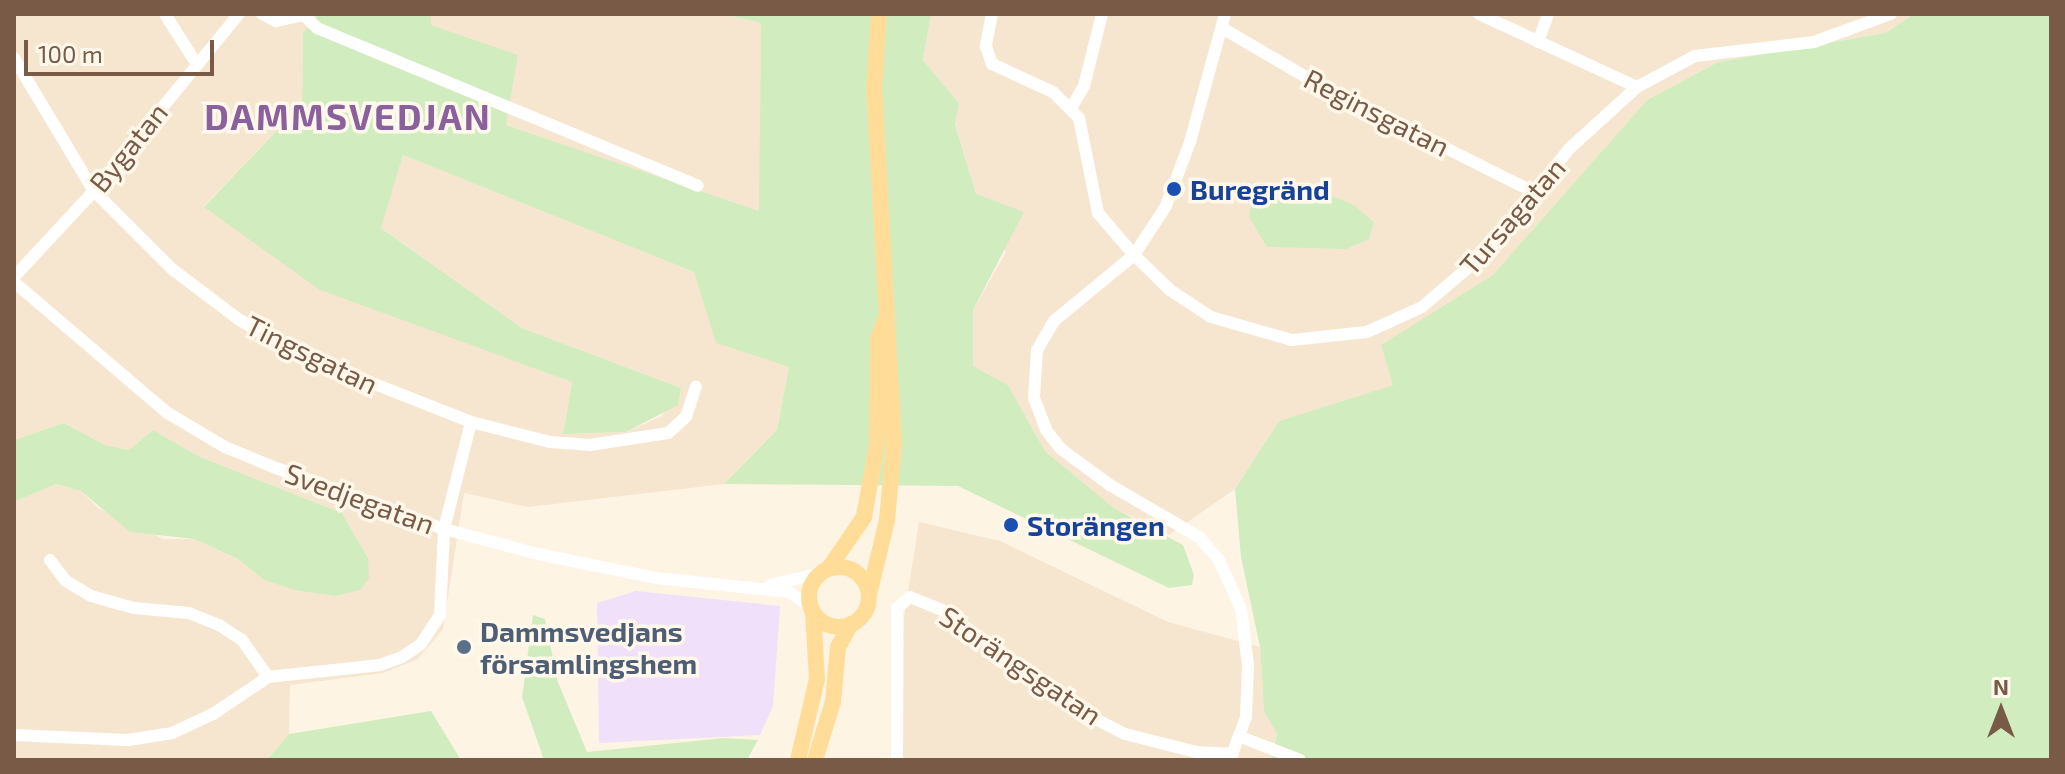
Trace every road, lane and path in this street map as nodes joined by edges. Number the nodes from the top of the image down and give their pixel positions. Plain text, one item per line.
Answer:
1 (165, 14) edge
2 (239, 14) edge
3 (262, 14) edge
4 (879, 14) edge
5 (992, 14) edge
6 (1102, 14) edge
7 (1225, 14) edge
8 (1479, 14) edge
9 (1548, 14) edge
10 (1891, 14) edge
11 (308, 15) edge
12 (1222, 28) junction
13 (1538, 42) junction
14 (14, 58) edge
15 (196, 63) junction
16 (1637, 87) junction
17 (1071, 108) junction
18 (698, 186) dead end
19 (94, 191) junction
20 (1534, 192) junction
21 (1134, 255) junction
22 (14, 280) edge
23 (884, 322) junction
24 (696, 387) dead end
25 (471, 422) junction
26 (444, 529) junction
27 (50, 560) dead end
28 (825, 571) junction
29 (762, 587) junction
30 (869, 595) junction
31 (812, 609) junction
32 (851, 624) junction
33 (268, 677) junction
34 (14, 735) edge
35 (1241, 737) junction
36 (1232, 757) edge
37 (798, 760) edge
38 (815, 760) edge
39 (897, 760) edge
40 (1300, 760) edge

1 - 15 street
2 - 15 street, Bygatan
3 - 11 street
4 - 23 main road
5 - 17 street
6 - 17 street
7 - 12 street
8 - 13 street
9 - 13 street
10 - 16 street, Tursagatan
11 - 18 street
12 - 20 street, Reginsgatan
12 - 21 street
13 - 16 street
14 - 19 street, Tingsgatan
15 - 19 street, Bygatan
16 - 20 street, Tursagatan
17 - 21 street, Tursagatan
19 - 22 street, Bygatan
19 - 25 street, Tingsgatan
20 - 21 street, Tursagatan
21 - 35 street
22 - 26 street, Svedjegatan
23 - 28 main road
23 - 30 main road
24 - 25 street, Tingsgatan
25 - 26 street
26 - 29 street, Svedjegatan
26 - 33 street
27 - 33 street
28 - 29 street, Svedjegatan
28 - 30 main road
28 - 31 main road
29 - 31 street, Svedjegatan
30 - 32 main road
31 - 32 main road
31 - 37 main road
32 - 38 main road
33 - 34 street
35 - 36 street
35 - 40 street
36 - 39 street, Storängsgatan

